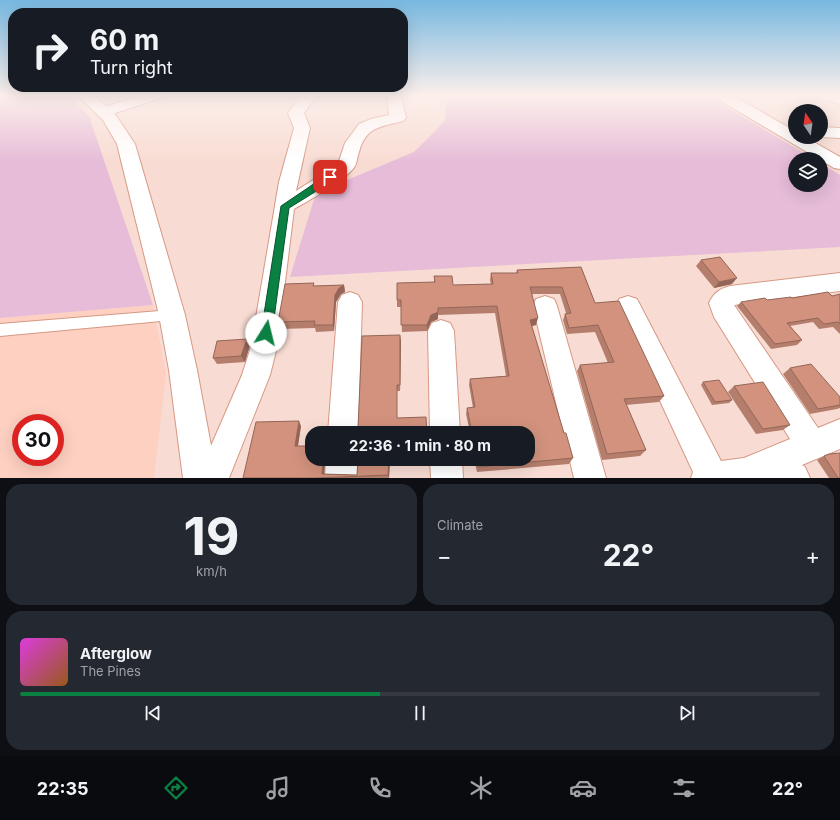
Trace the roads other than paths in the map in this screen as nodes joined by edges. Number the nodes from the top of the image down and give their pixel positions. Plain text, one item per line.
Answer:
1 (108, 117) edge
2 (298, 117) edge
3 (398, 117) edge
4 (765, 117) edge
5 (788, 129) edge
6 (828, 132) edge
7 (840, 133) edge
8 (811, 144) edge
9 (840, 164) edge
10 (285, 206) junction
11 (840, 282) edge
12 (350, 302) dead end
13 (545, 306) dead end
14 (628, 306) dead end
15 (172, 315) junction
16 (0, 330) edge
17 (441, 331) dead end
18 (343, 426) edge
19 (445, 426) edge
20 (840, 434) edge
21 (811, 445) junction
22 (767, 464) junction
23 (342, 466) edge
24 (446, 466) edge
25 (200, 478) edge
26 (213, 478) edge
27 (341, 478) edge
28 (447, 478) edge
29 (590, 478) edge
30 (709, 478) edge
31 (794, 478) edge

1 - 15 street
2 - 10 street
3 - 10 street
4 - 5 street
6 - 7 street
8 - 9 street
10 - 26 street
11 - 21 street
12 - 18 street
13 - 29 street
14 - 30 street
15 - 16 lane
15 - 25 street
17 - 19 street
20 - 21 street
21 - 22 street
22 - 30 street
22 - 31 street
23 - 27 street
24 - 28 street

